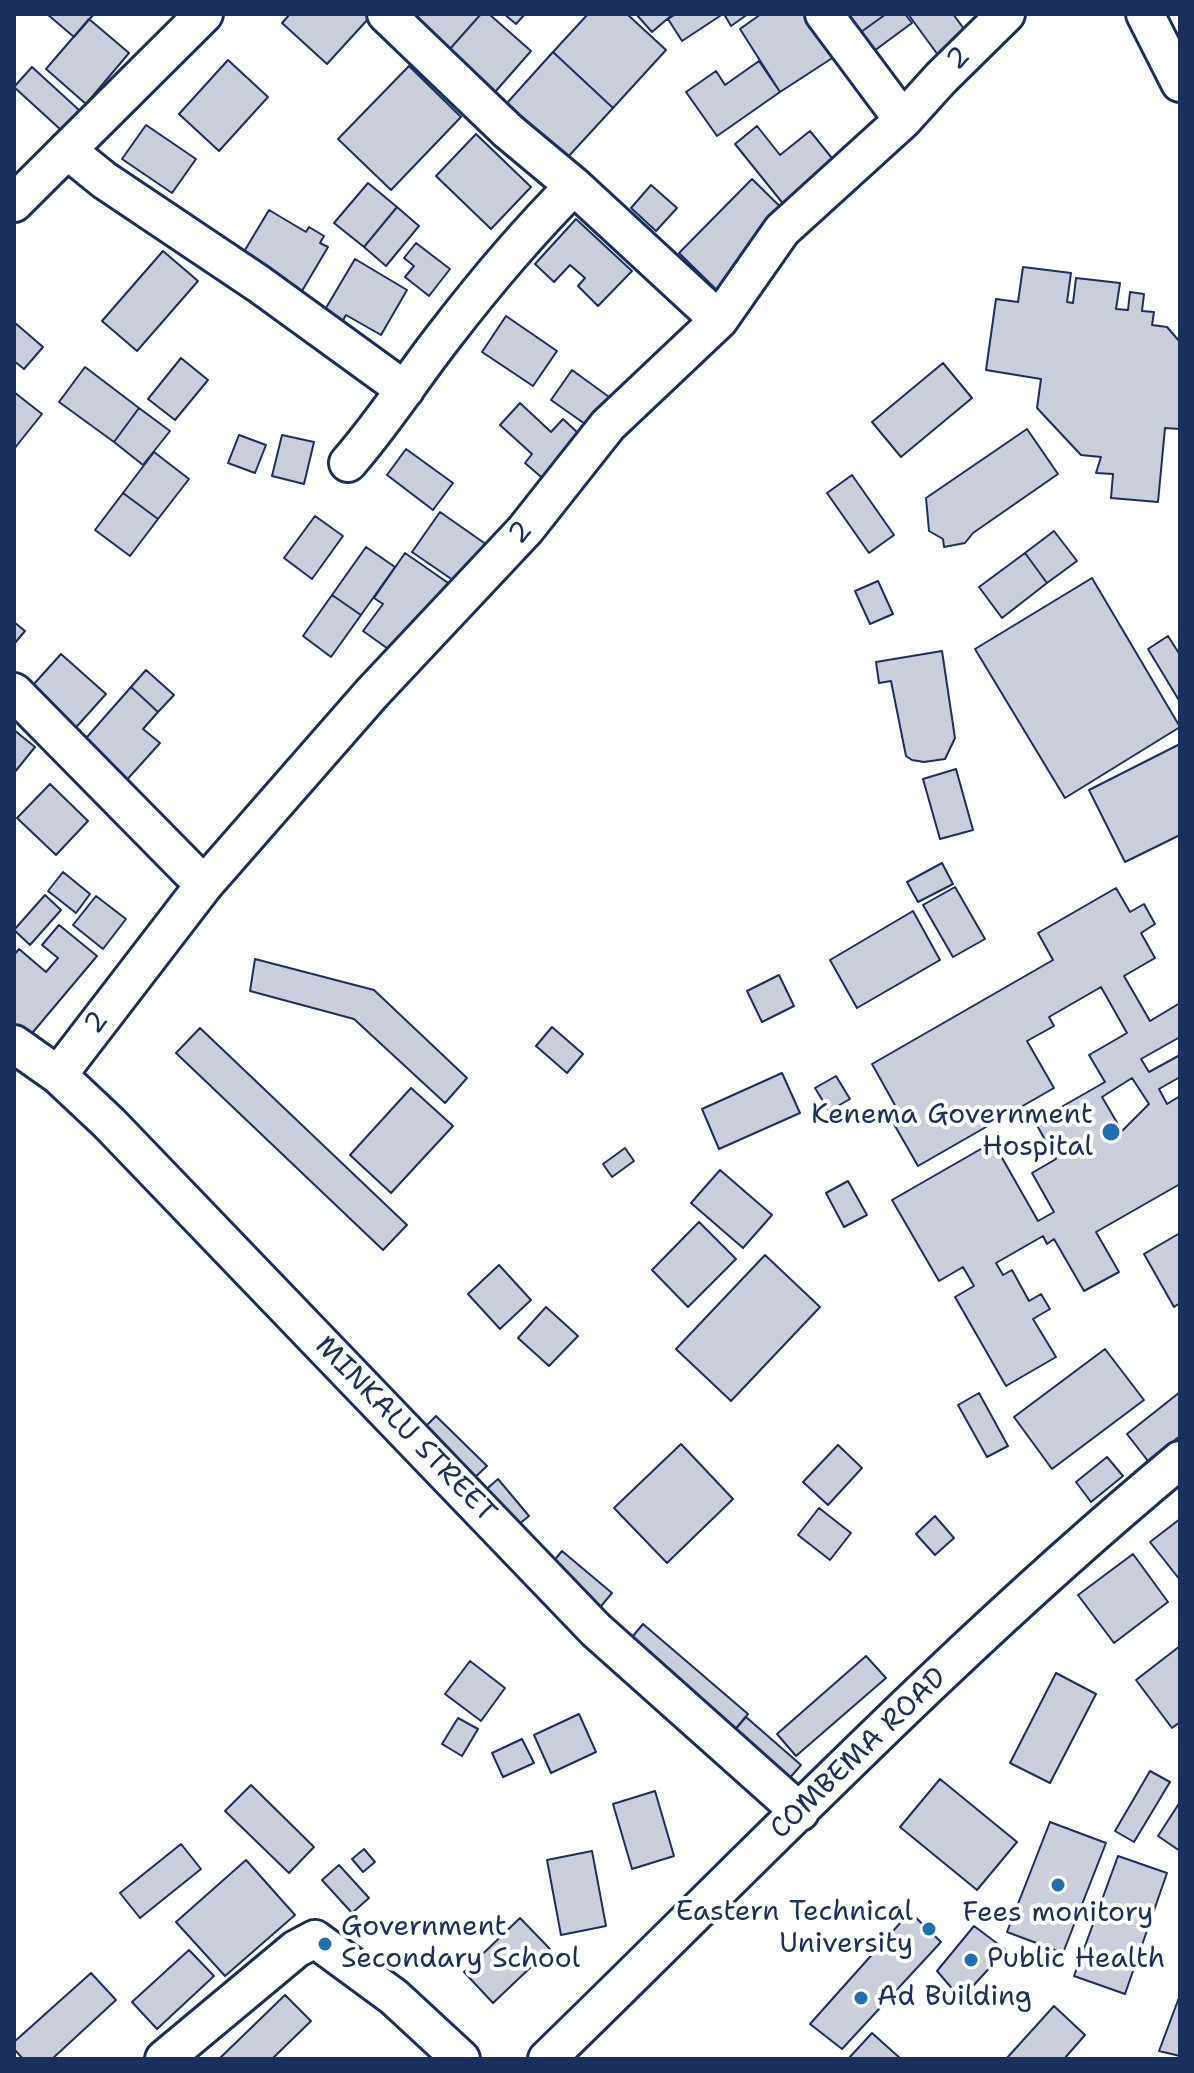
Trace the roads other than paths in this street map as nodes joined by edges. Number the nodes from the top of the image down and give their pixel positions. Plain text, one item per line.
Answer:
1 (204, 14) edge
2 (386, 14) edge
3 (824, 14) edge
4 (1006, 14) edge
5 (1145, 14) edge
6 (1180, 83) edge
7 (903, 120) junction
8 (67, 150) junction
9 (574, 186) junction
10 (14, 203) edge
11 (719, 320) junction
12 (405, 390) junction
13 (348, 463) dead end
14 (14, 692) edge
15 (204, 885) junction
16 (14, 1044) edge
17 (58, 1075) junction
18 (1180, 1460) edge
19 (800, 1812) junction
20 (164, 2059) edge
21 (461, 2059) edge
22 (547, 2059) edge

1 - 8 street
2 - 9 street
3 - 7 street
4 - 7 street, 2
5 - 6 street
7 - 11 street, 2
8 - 10 street
8 - 12 street
9 - 11 street
9 - 12 street
11 - 15 street, 2
12 - 13 street
14 - 15 street
15 - 17 street, 2
16 - 17 street, MINKALU STREET
17 - 19 street, MINKALU STREET
18 - 19 street, COMBEMA ROAD
19 - 22 street, COMBEMA ROAD
20 - 21 street

